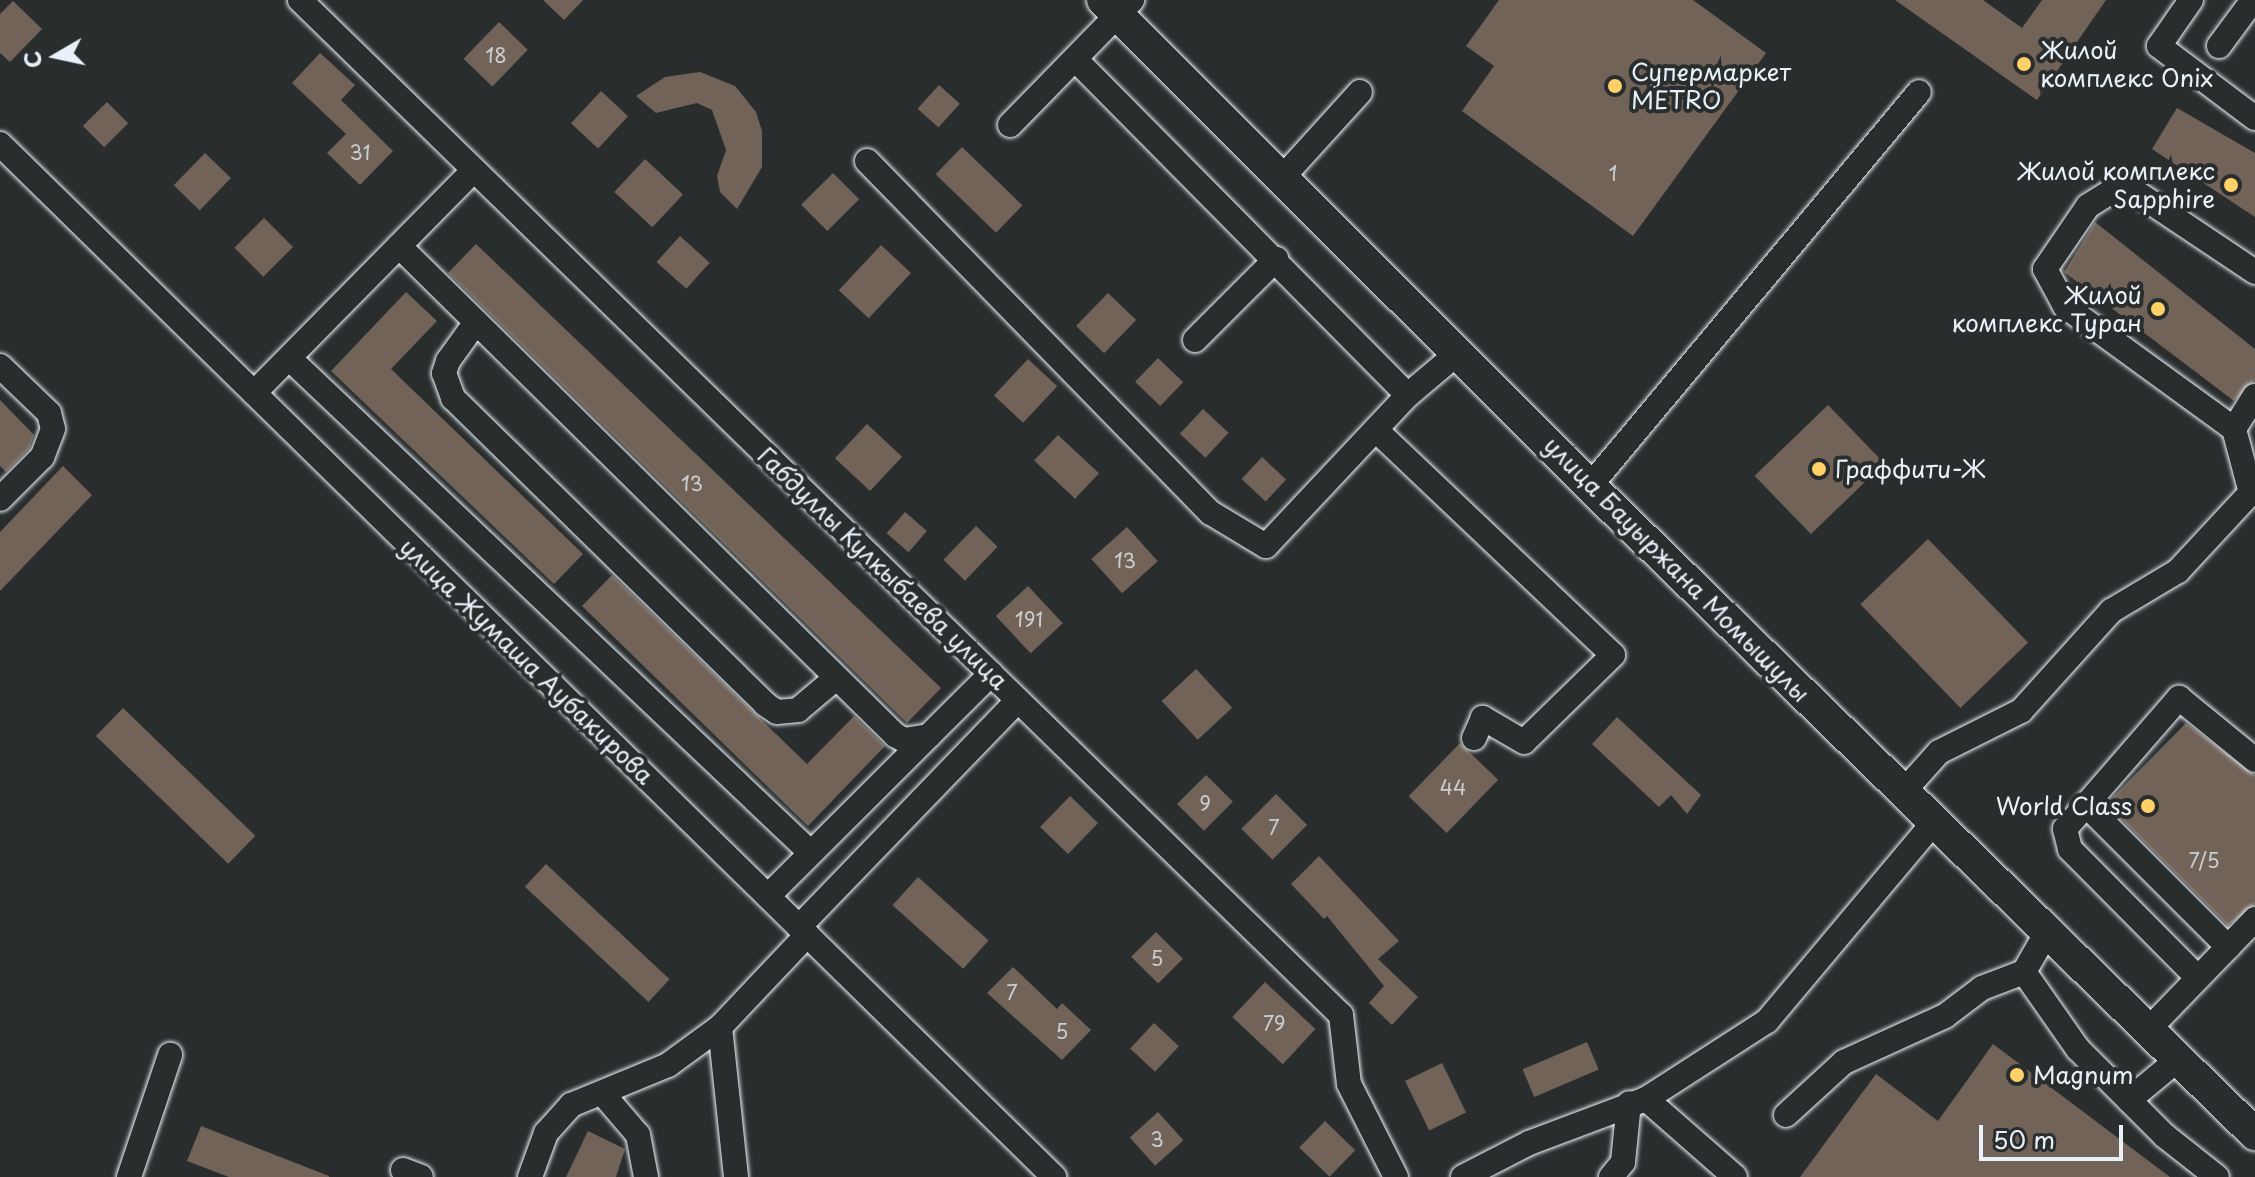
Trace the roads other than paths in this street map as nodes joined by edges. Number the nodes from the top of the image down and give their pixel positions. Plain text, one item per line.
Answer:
1 (300, 0) edge
2 (2191, 0) edge
3 (2253, 0) edge
4 (1118, 6) edge
5 (2219, 46) dead end
6 (1077, 61) junction
7 (1360, 92) dead end
8 (1919, 92) dead end
9 (2255, 118) edge
10 (1010, 125) dead end
11 (0, 144) edge
12 (867, 161) dead end
13 (474, 170) junction
14 (1282, 178) junction
15 (399, 246) junction
16 (1276, 259) junction
17 (2255, 272) edge
18 (476, 322) junction
19 (1195, 340) dead end
20 (1460, 351) junction
21 (289, 358) junction
22 (0, 366) edge
23 (254, 393) junction
24 (1408, 395) junction
25 (2255, 396) edge
26 (2234, 429) junction
27 (1377, 431) junction
28 (1590, 486) junction
29 (2253, 490) edge
30 (0, 499) edge
31 (991, 674) junction
32 (836, 678) junction
33 (1018, 700) junction
34 (929, 736) junction
35 (1474, 738) dead end
36 (2255, 760) edge
37 (1904, 791) junction
38 (2086, 805) junction
39 (1933, 823) junction
40 (811, 853) junction
41 (768, 896) junction
42 (2255, 919) edge
43 (803, 931) junction
44 (2047, 932) junction
45 (2228, 947) junction
46 (2024, 972) junction
47 (2196, 976) junction
48 (720, 1027) junction
49 (2146, 1032) junction
50 (170, 1055) dead end
51 (2176, 1061) junction
52 (603, 1094) junction
53 (2129, 1100) junction
54 (1638, 1101) junction
55 (1786, 1115) dead end
56 (2255, 1134) edge
57 (129, 1177) edge
58 (530, 1177) edge
59 (646, 1177) edge
60 (736, 1177) edge
61 (1054, 1177) edge
62 (1396, 1177) edge
63 (1463, 1177) edge
64 (1611, 1177) edge
65 (1735, 1177) edge
66 (2217, 1177) edge

1 - 13 street, Габдуллы Кулкыбаева улица
2 - 9 street
3 - 5 street
4 - 6 street
4 - 14 main road, улица Бауыржана Момышулы
6 - 10 street
6 - 16 street
7 - 14 street
8 - 28 street
11 - 23 street, улица Жумаша Аубакирова
12 - 27 street
13 - 15 street
13 - 31 street, Габдуллы Кулкыбаева улица
14 - 20 main road, улица Бауыржана Момышулы
15 - 18 street
15 - 21 street
16 - 19 street
16 - 24 street
17 - 26 street
18 - 32 street
18 - 32 street
20 - 24 street
20 - 28 main road, улица Бауыржана Момышулы
21 - 23 street
21 - 40 street
22 - 30 street
23 - 41 street, улица Жумаша Аубакирова
24 - 27 street
25 - 26 street
26 - 29 street
27 - 35 street
28 - 37 main road, улица Бауыржана Момышулы
29 - 37 street
31 - 33 street, Габдуллы Кулкыбаева улица
31 - 34 street
32 - 34 street
33 - 43 street
33 - 62 street, Габдуллы Кулкыбаева улица
34 - 40 street
36 - 38 street
37 - 39 main road, улица Бауыржана Момышулы
38 - 45 street
38 - 47 street
39 - 44 main road, улица Бауыржана Момышулы
39 - 54 street
40 - 41 street
41 - 43 street, улица Жумаша Аубакирова
42 - 45 street
43 - 48 street
43 - 61 street, улица Жумаша Аубакирова
44 - 46 street
44 - 49 main road, улица Бауыржана Момышулы
45 - 47 street
46 - 53 street
46 - 55 street
47 - 49 street
48 - 52 street
48 - 60 street
49 - 51 main road, улица Бауыржана Момышулы
50 - 57 street
51 - 53 street
51 - 56 main road, улица Бауыржана Момышулы
52 - 58 street
52 - 59 street
53 - 66 street
54 - 63 street
54 - 64 street
54 - 65 street

